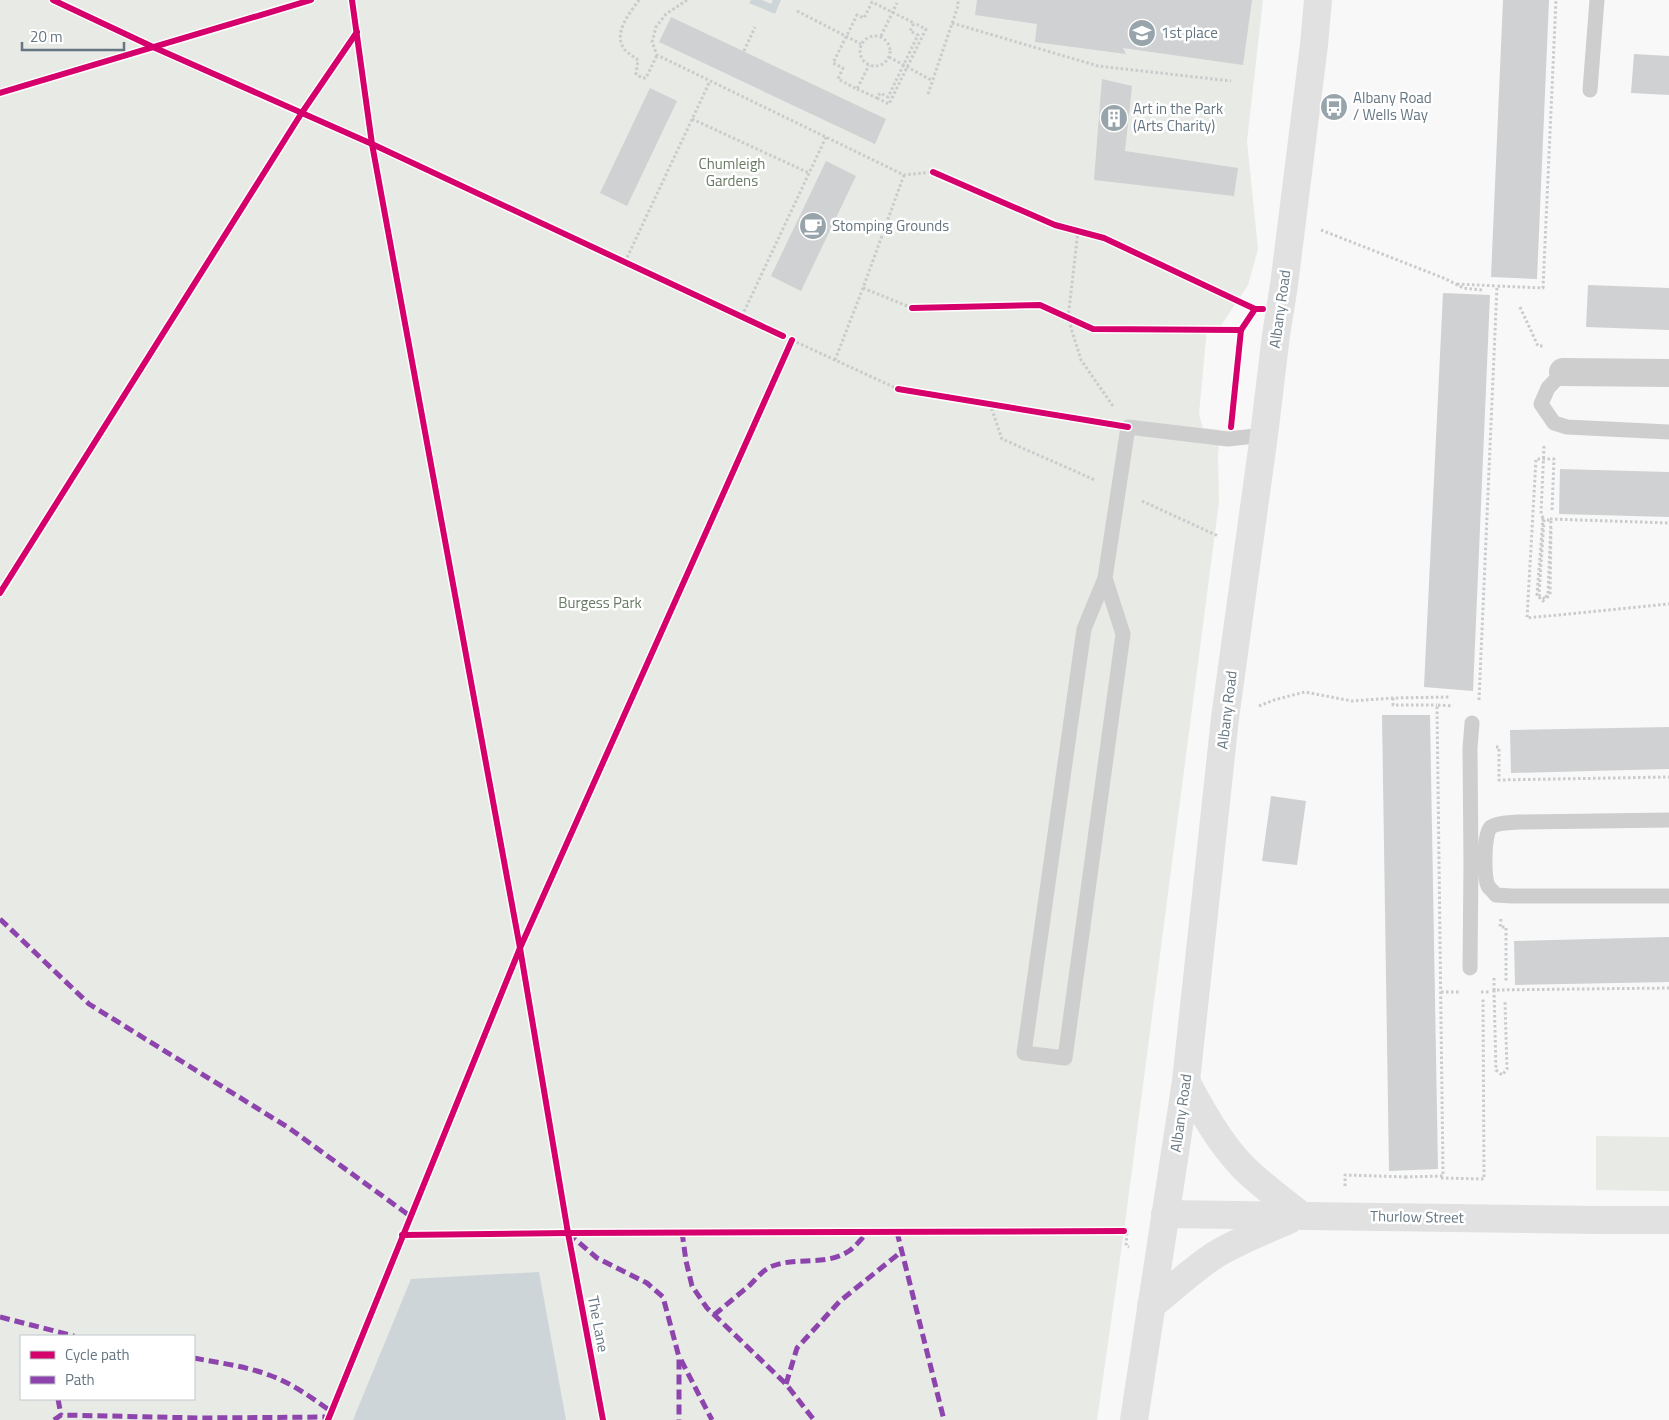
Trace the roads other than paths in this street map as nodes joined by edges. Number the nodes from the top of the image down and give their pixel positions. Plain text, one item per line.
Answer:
1 (1318, 0) edge
2 (1597, 0) edge
3 (1590, 90) dead end
4 (1563, 372) joint
5 (1669, 372) edge
6 (1669, 432) edge
7 (1264, 435) junction
8 (1105, 578) junction
9 (1472, 723) dead end
10 (1669, 820) edge
11 (1479, 864) junction
12 (1669, 896) edge
13 (1470, 968) dead end
14 (1186, 1081) junction
15 (1165, 1214) junction
16 (1300, 1216) junction
17 (1669, 1220) edge
18 (1152, 1306) junction
19 (1134, 1420) edge

1 - 7 main road, Albany Road
2 - 3 lane
4 - 5 street
4 - 6 lane
7 - 8 lane
7 - 14 main road, Albany Road
8 - 8 lane
9 - 11 lane
10 - 11 lane
11 - 12 lane
11 - 13 lane
14 - 15 main road, Albany Road
14 - 16 main road
15 - 16 main road, Thurlow Street
15 - 18 main road, Albany Road
16 - 17 main road, Thurlow Street
16 - 18 main road
18 - 19 main road, Albany Road

